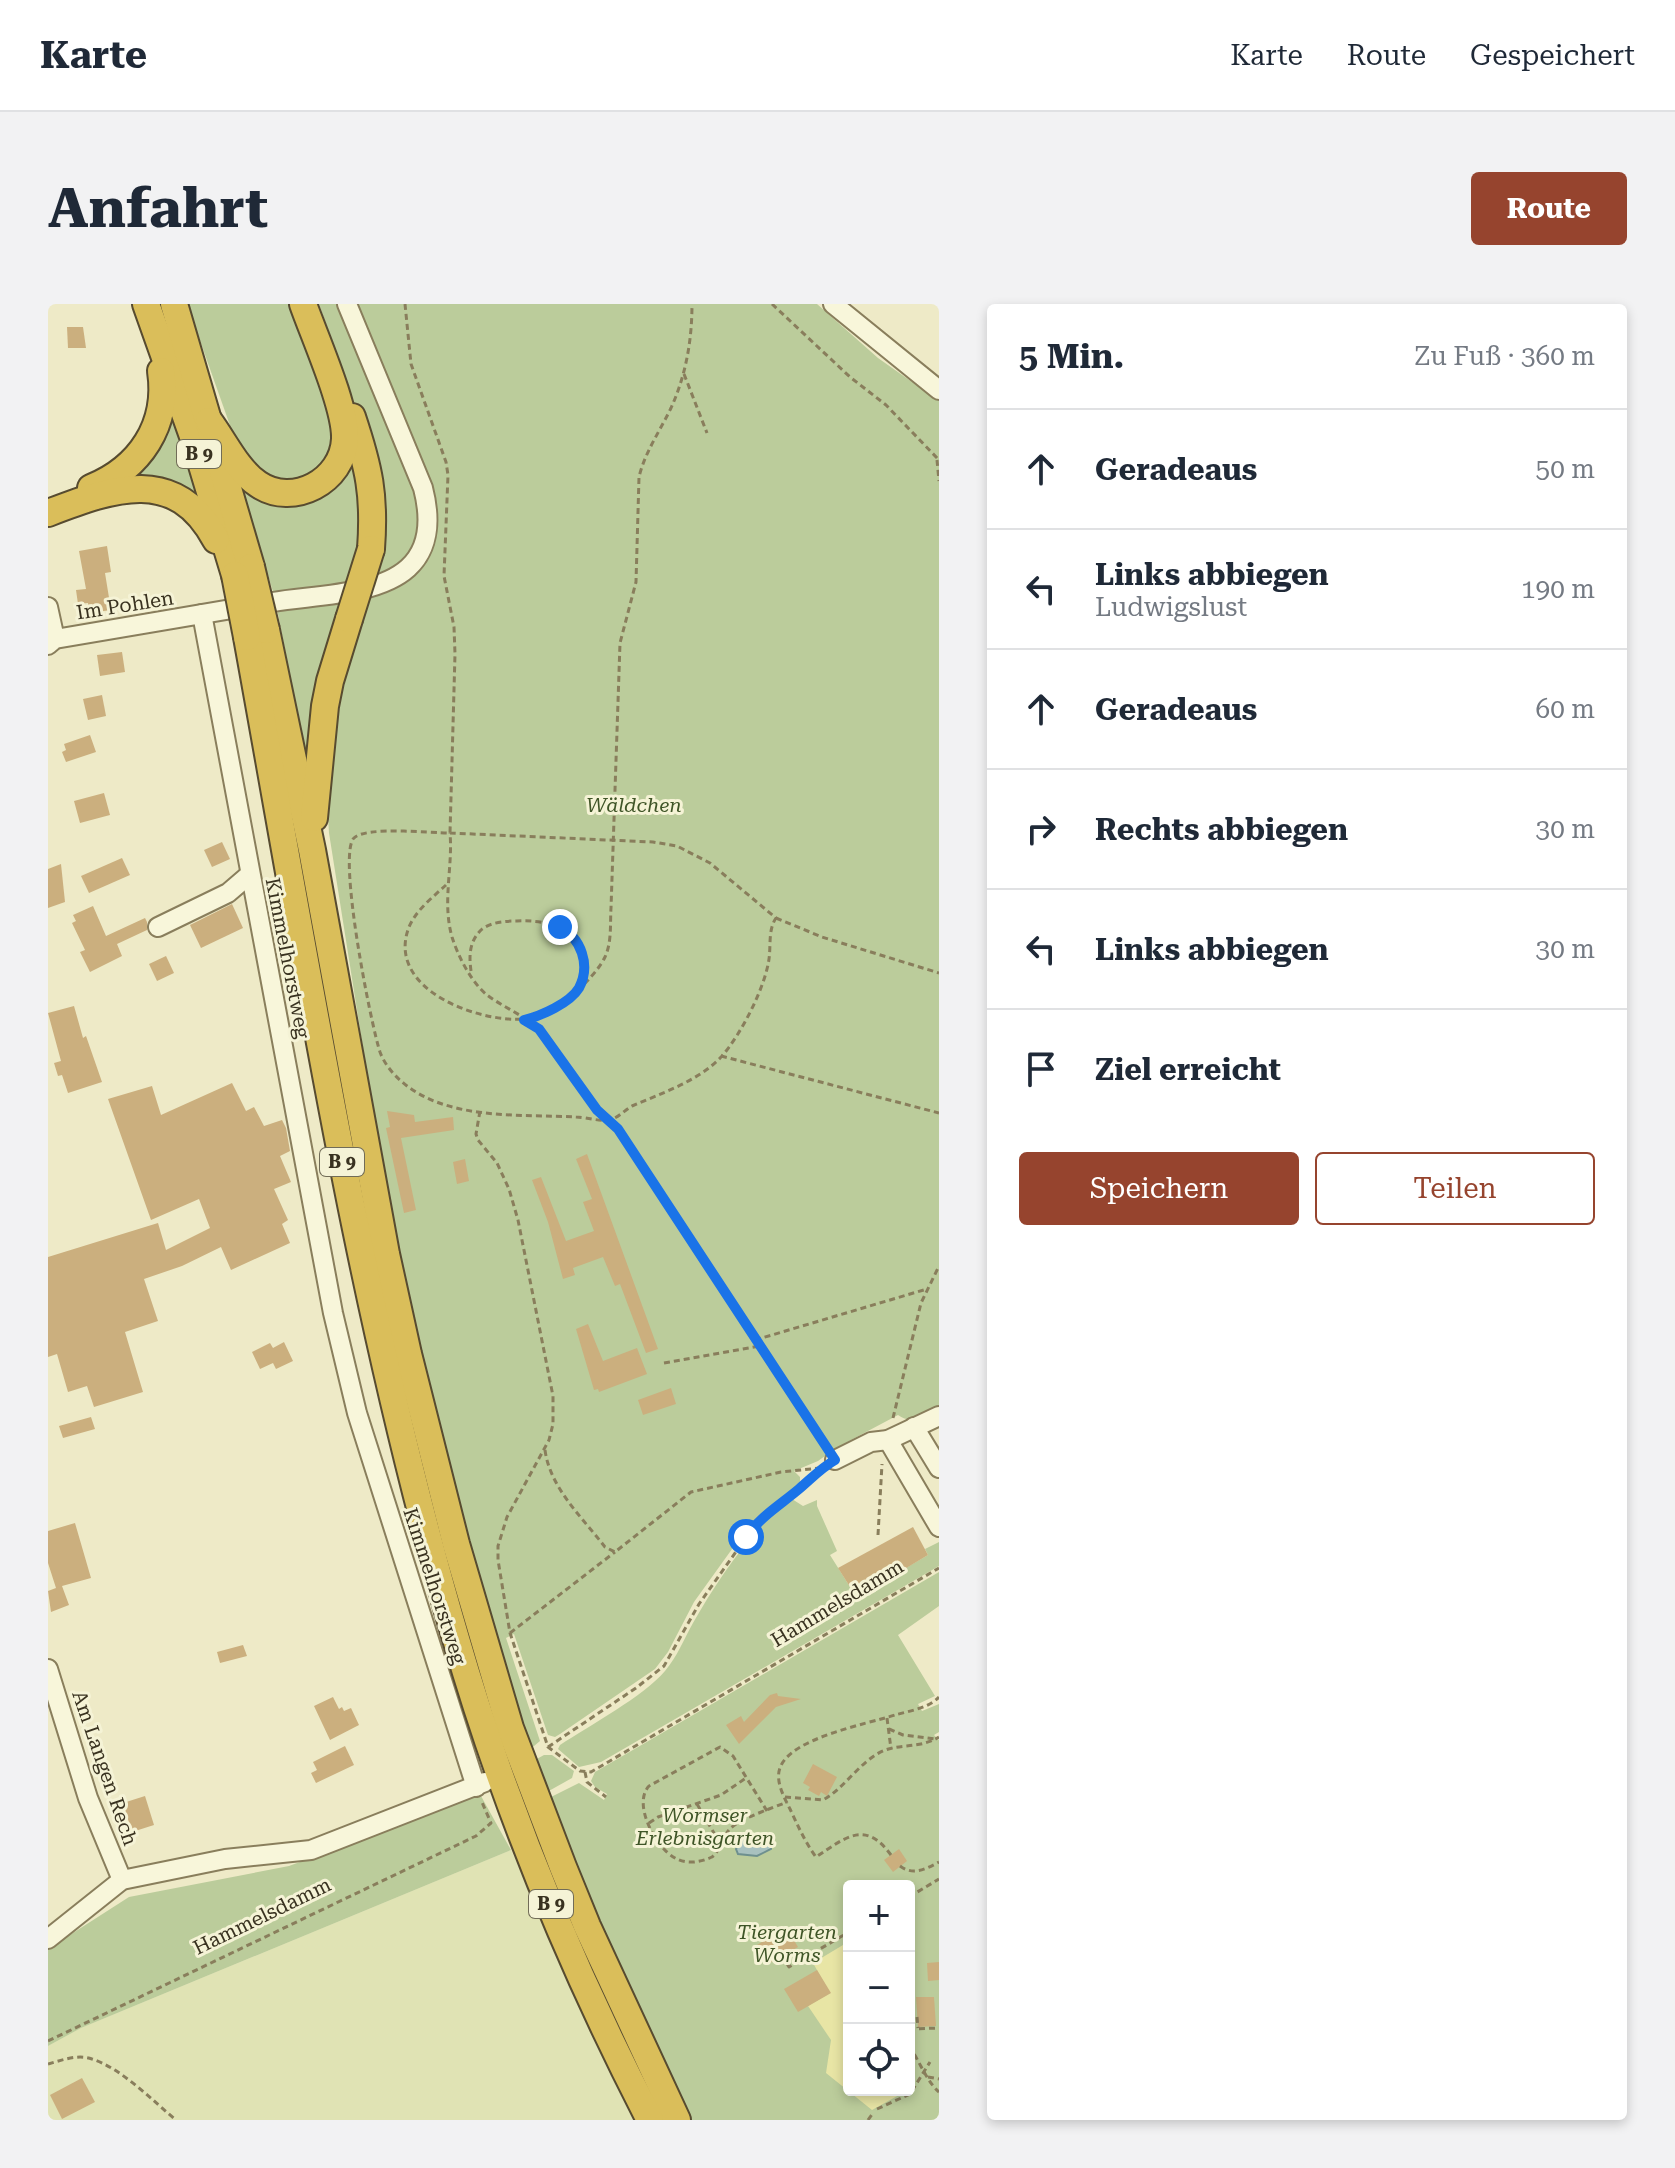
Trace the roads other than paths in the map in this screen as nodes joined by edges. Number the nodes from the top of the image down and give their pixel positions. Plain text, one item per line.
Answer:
1 (146, 304) edge
2 (174, 304) edge
3 (303, 304) edge
4 (312, 304) edge
5 (347, 304) edge
6 (833, 304) edge
7 (156, 336) junction
8 (939, 390) edge
9 (209, 421) junction
10 (53, 508) edge
11 (243, 571) junction
12 (48, 607) edge
13 (202, 614) junction
14 (256, 633) junction
15 (51, 642) edge
16 (312, 850) junction
17 (249, 875) junction
18 (158, 927) dead end
19 (938, 1419) edge
20 (914, 1427) junction
21 (888, 1440) junction
22 (835, 1460) road end
23 (939, 1468) edge
24 (939, 1527) edge
25 (48, 1669) edge
26 (122, 1880) junction
27 (48, 1939) edge
28 (650, 2120) edge
29 (677, 2120) edge

1 - 7 highway, B 9
2 - 9 highway
3 - 9 highway
4 - 16 highway, B 9, bridge
5 - 13 street
6 - 8 street
7 - 10 highway
7 - 11 highway, B 9
9 - 11 highway
10 - 11 highway
11 - 14 highway, bridge
12 - 15 street, Im Pohlen
13 - 15 street, Im Pohlen
13 - 17 street, Kimmelhorstweg
14 - 16 highway
14 - 28 highway, B 9
16 - 29 highway, B 9
17 - 18 street
17 - 26 street, Kimmelhorstweg
19 - 20 street
20 - 21 street
20 - 23 street
21 - 22 street
21 - 24 street
25 - 26 street, Am Langen Rech
26 - 27 street

